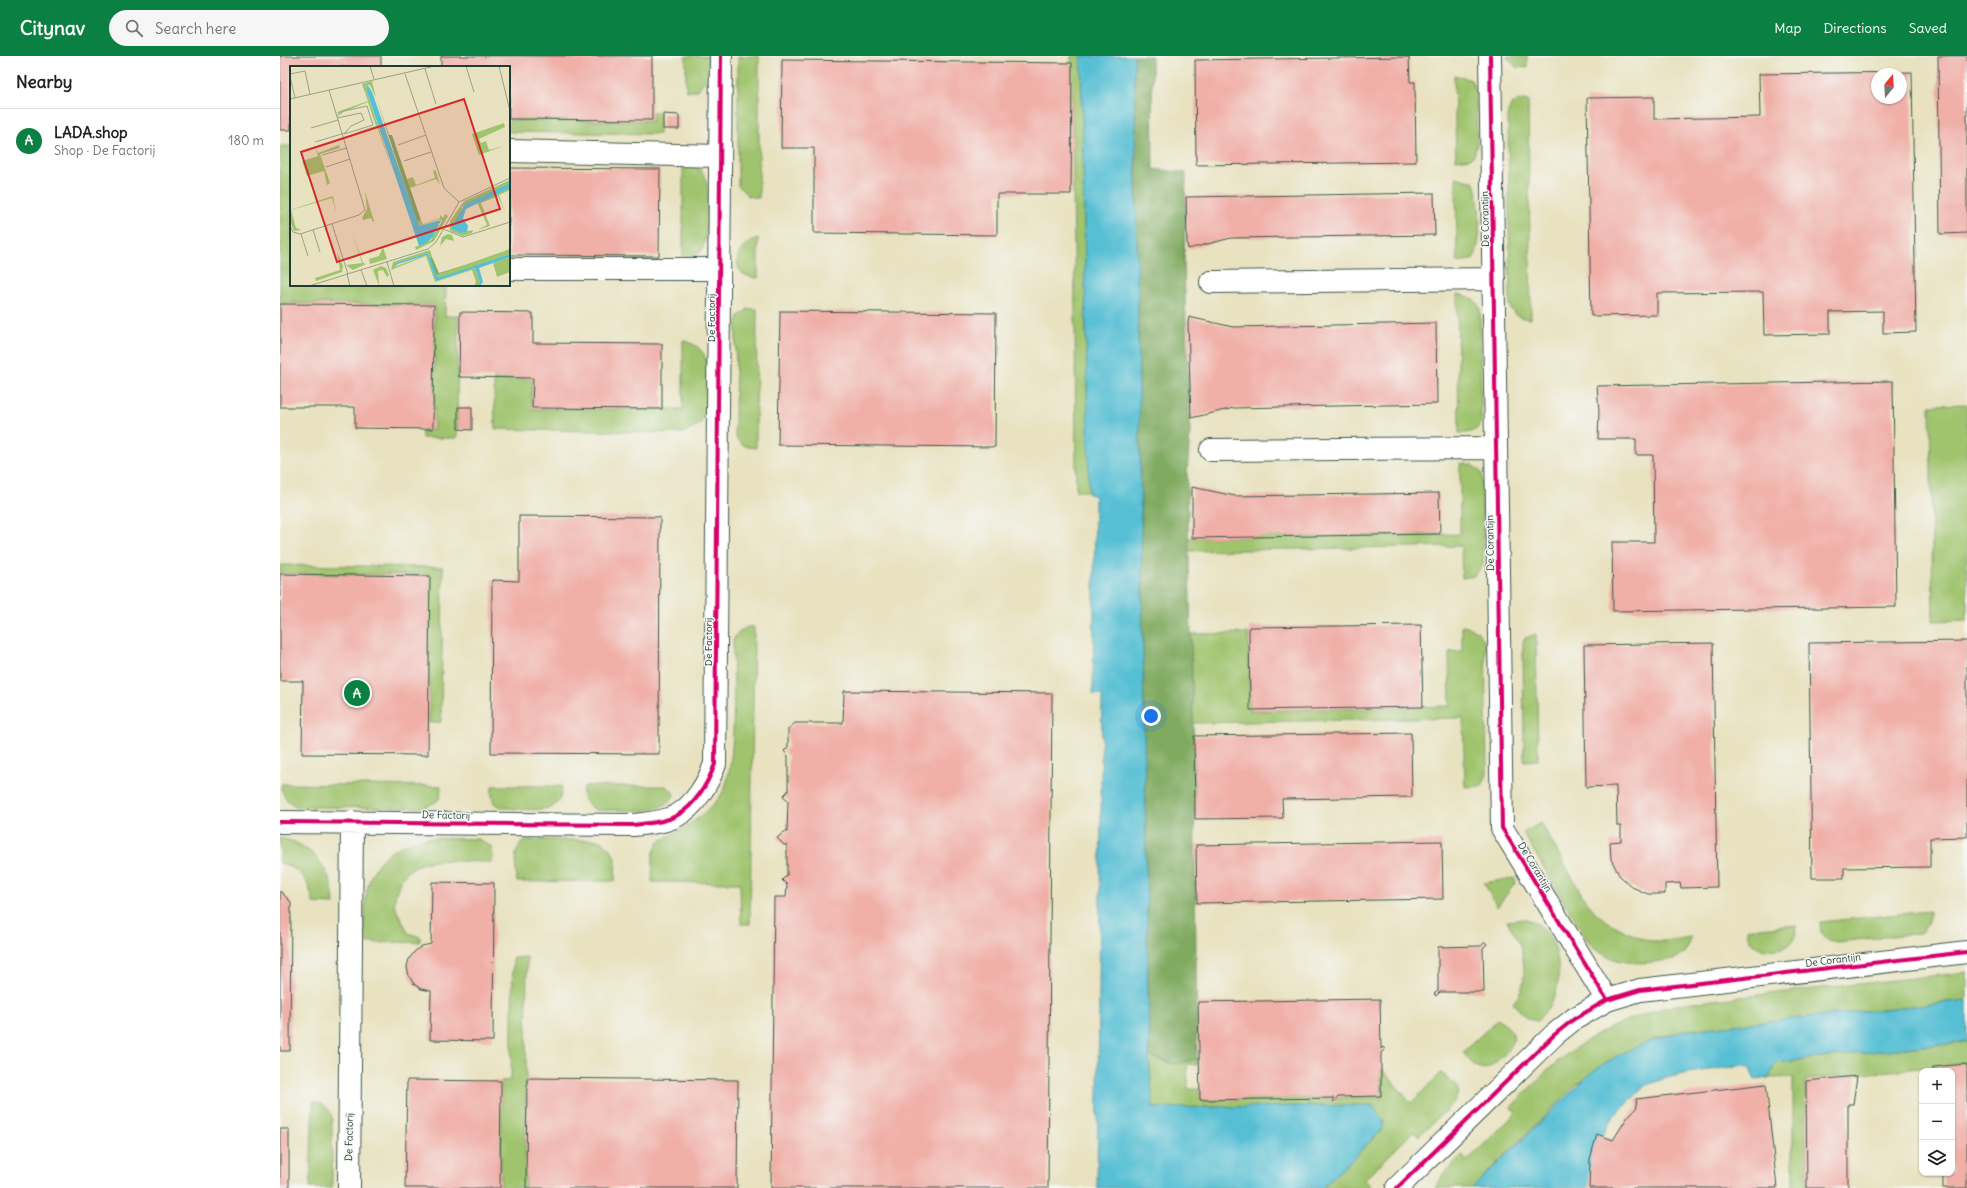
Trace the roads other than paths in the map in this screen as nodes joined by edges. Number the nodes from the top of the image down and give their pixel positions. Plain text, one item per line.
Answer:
1 (721, 56) edge
2 (1490, 56) edge
3 (510, 151) edge
4 (720, 156) junction
5 (510, 269) edge
6 (719, 270) junction
7 (1494, 279) junction
8 (1211, 282) dead end
9 (1496, 448) junction
10 (1211, 450) dead end
11 (280, 822) edge
12 (352, 822) junction
13 (1967, 952) edge
14 (1607, 1000) junction
15 (349, 1188) edge
16 (1397, 1188) edge

1 - 4 street, De Factorij
2 - 7 street, De Corantijn
3 - 4 street
4 - 6 street, De Factorij
5 - 6 street
6 - 12 street, De Factorij
7 - 8 street
7 - 9 street, De Corantijn
9 - 10 street
9 - 14 street, De Corantijn
11 - 12 street, De Factorij
12 - 15 street, De Factorij
13 - 14 street, De Corantijn
14 - 16 street, De Corantijn

